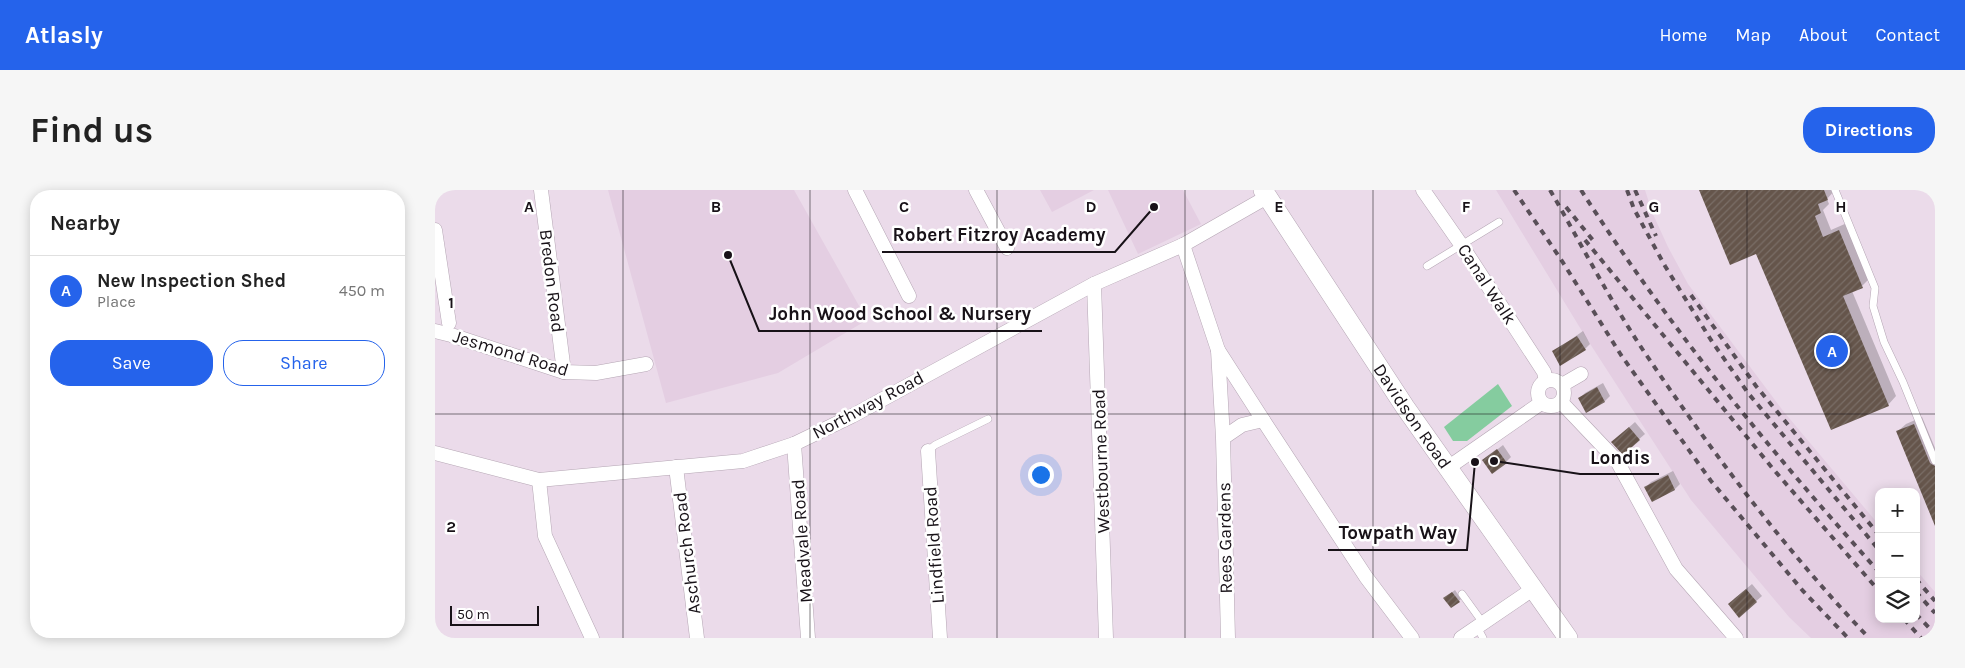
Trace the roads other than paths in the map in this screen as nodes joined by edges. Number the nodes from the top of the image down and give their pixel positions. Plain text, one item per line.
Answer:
1 (541, 190) edge
2 (855, 190) edge
3 (976, 190) edge
4 (1423, 190) edge
5 (1835, 190) edge
6 (1265, 194) edge
7 (1499, 222) dead end
8 (435, 230) edge
9 (1183, 246) junction
10 (1462, 246) junction
11 (1007, 248) dead end
12 (1427, 266) dead end
13 (1094, 284) junction
14 (909, 296) dead end
15 (449, 323) dead end
16 (435, 331) edge
17 (1219, 350) junction
18 (646, 364) dead end
19 (564, 372) junction
20 (1581, 374) dead end
21 (1546, 381) junction
22 (1562, 385) junction
23 (1561, 402) junction
24 (1541, 403) junction
25 (988, 420) dead end
26 (1263, 420) junction
27 (1223, 438) junction
28 (794, 444) junction
29 (928, 451) joint
30 (435, 453) edge
31 (1935, 461) edge
32 (677, 467) junction
33 (1449, 467) junction
34 (539, 480) junction
35 (1533, 589) junction
36 (1462, 594) dead end
37 (1481, 629) edge
38 (592, 638) edge
39 (697, 638) edge
40 (808, 638) edge
41 (940, 638) edge
42 (1106, 638) edge
43 (1228, 638) edge
44 (1411, 638) edge
45 (1461, 638) edge
46 (1568, 638) edge
47 (1736, 638) edge

1 - 19 street, Bredon Road
2 - 14 street
3 - 11 street
4 - 10 street, Canal Walk
5 - 31 lane
6 - 9 street, Northway Road
6 - 33 street, Davidson Road
7 - 10 lane
8 - 15 street
9 - 13 street, Northway Road
9 - 17 street, Rees Gardens
10 - 12 lane
10 - 21 street, Canal Walk
13 - 28 street, Northway Road
13 - 42 street, Westbourne Road
16 - 19 street, Jesmond Road
17 - 26 street, Rees Gardens
17 - 27 street, Rees Gardens
18 - 19 street, Jesmond Road
20 - 22 street
21 - 22 street
21 - 24 street
22 - 23 street
23 - 24 street
23 - 47 street
24 - 33 street
25 - 29 lane
26 - 27 street
26 - 44 street, Rees Gardens
27 - 43 street, Rees Gardens
28 - 32 street, Northway Road
28 - 40 street, Meadvale Road
29 - 41 street, Lindfield Road
30 - 34 street, Northway Road
32 - 34 street, Northway Road
32 - 39 street, Aschurch Road
33 - 35 street, Davidson Road
34 - 38 street
35 - 37 street
35 - 46 street, Davidson Road
36 - 37 lane
37 - 45 street

